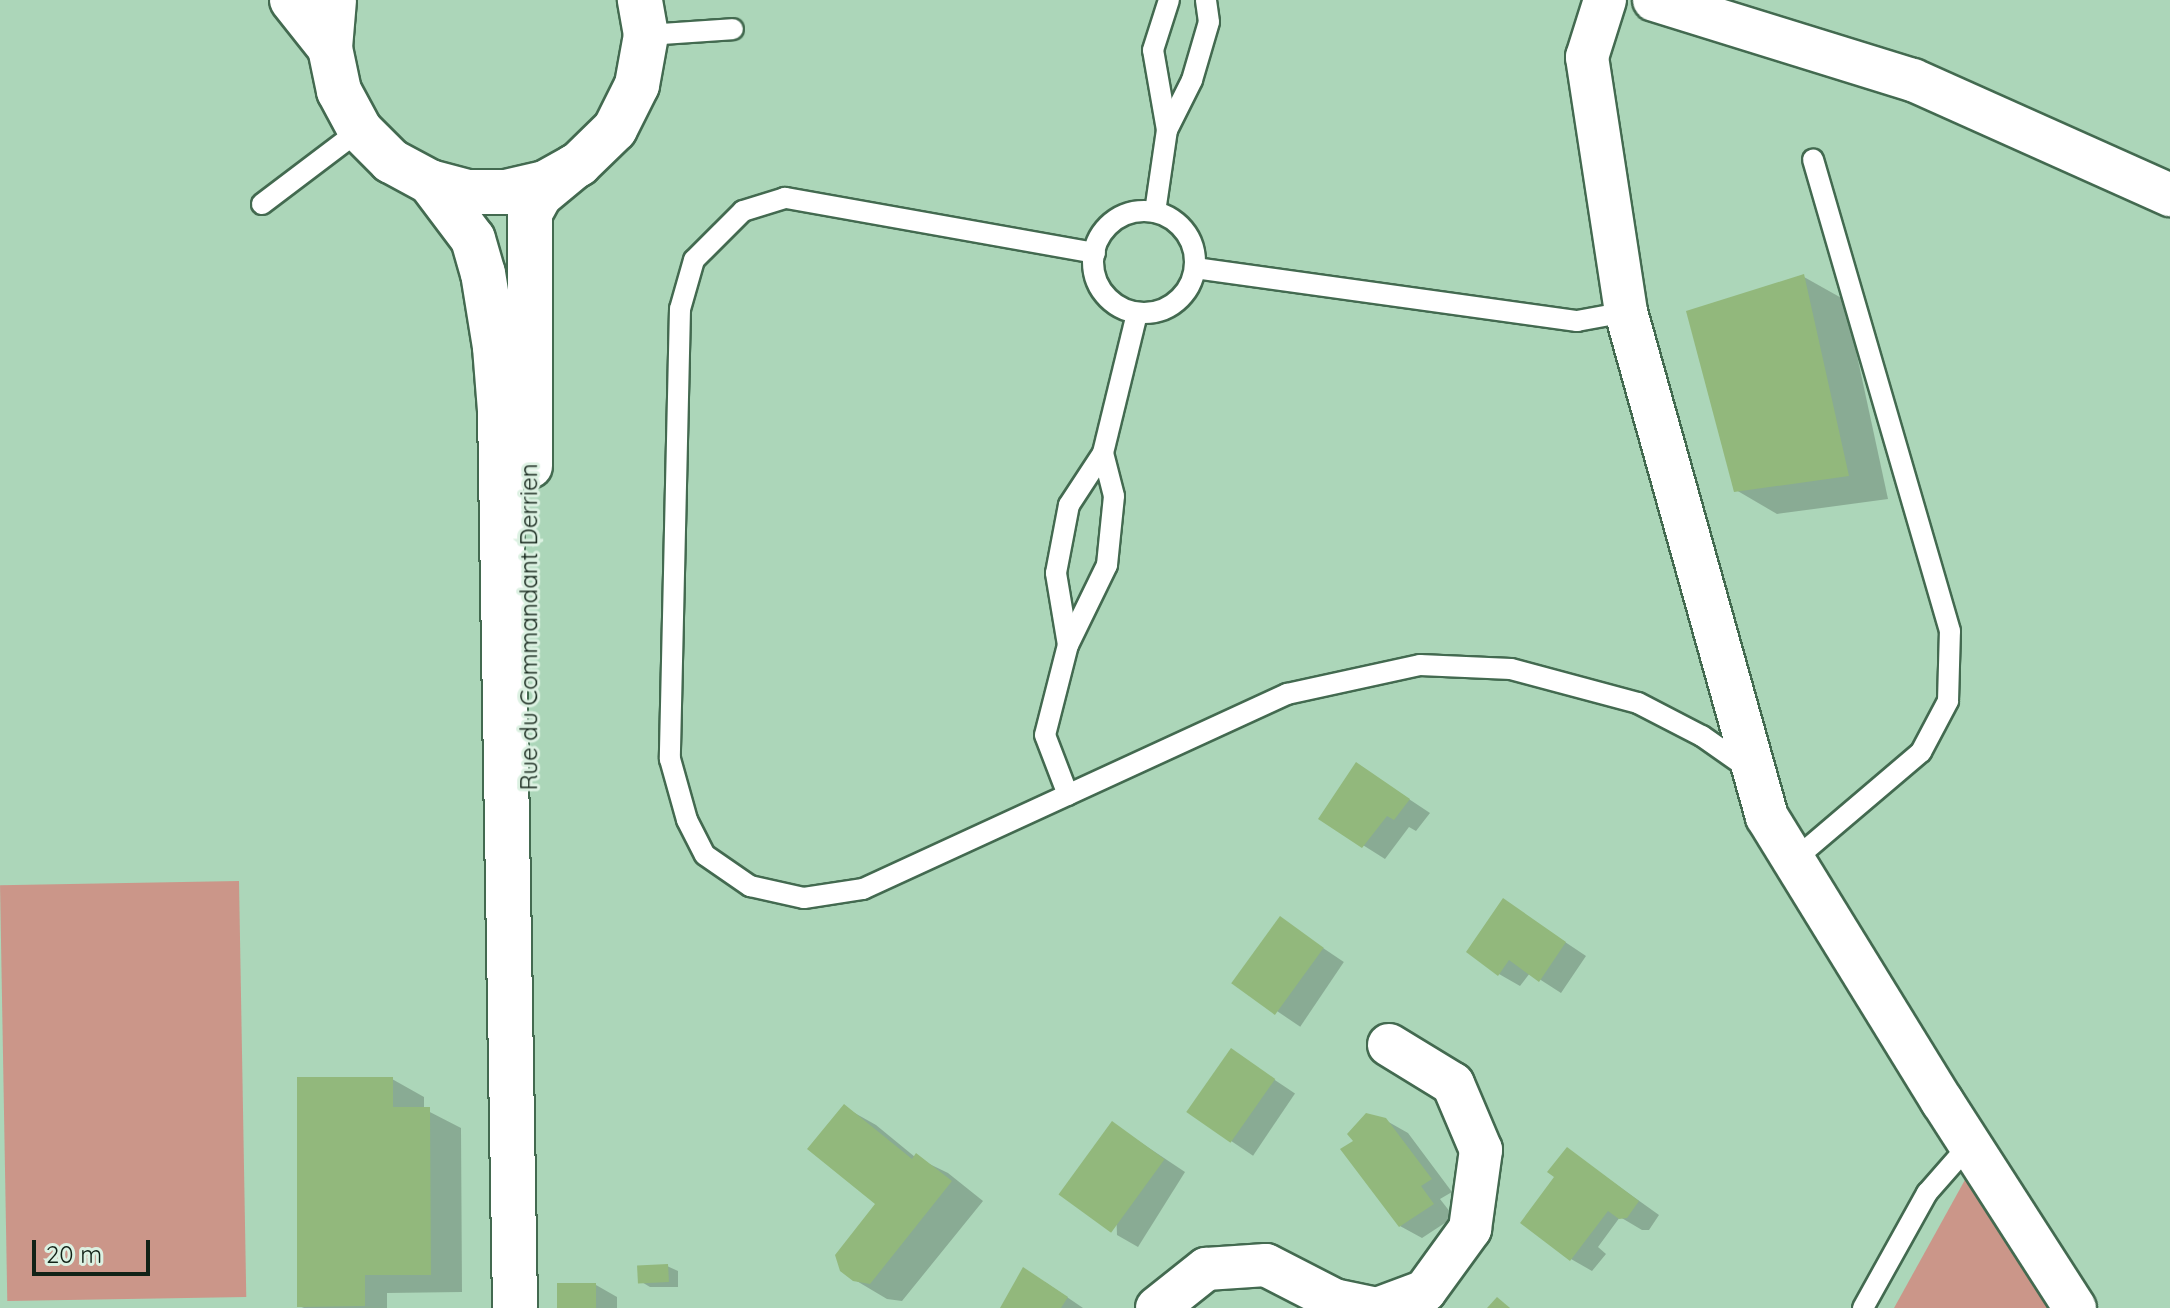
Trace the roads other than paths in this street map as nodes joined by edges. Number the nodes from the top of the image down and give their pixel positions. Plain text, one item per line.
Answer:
1 (292, 0) edge
2 (334, 0) edge
3 (1169, 0) edge
4 (1206, 0) edge
5 (1605, 0) edge
6 (1654, 0) edge
7 (643, 18) edge
8 (733, 29) dead end
9 (330, 48) junction
10 (360, 130) junction
11 (1167, 130) junction
12 (1813, 159) dead end
13 (579, 164) junction
14 (430, 182) junction
15 (2170, 195) edge
16 (262, 204) dead end
17 (1155, 212) junction
18 (1095, 253) junction
19 (1195, 268) junction
20 (1626, 312) junction
21 (1137, 313) junction
22 (1103, 453) junction
23 (1068, 645) junction
24 (1756, 774) junction
25 (1068, 795) junction
26 (1794, 860) junction
27 (1389, 1045) dead end
28 (513, 1112) junction
29 (1970, 1144) junction
30 (515, 1308) edge
31 (1157, 1308) edge
32 (1371, 1308) edge
33 (1380, 1308) edge
34 (1863, 1308) edge
35 (2075, 1308) edge

1 - 9 main road
2 - 9 main road
3 - 11 lane
4 - 11 lane
5 - 20 street
6 - 15 street
7 - 8 lane
7 - 13 main road
9 - 10 main road
10 - 14 main road
10 - 16 lane
11 - 17 lane
12 - 26 lane
13 - 14 main road
13 - 28 main road, Rue du Commandant Derrien
14 - 28 main road, Rue du Commandant Derrien
17 - 18 lane
17 - 19 lane
18 - 21 lane
18 - 25 lane
19 - 20 lane
19 - 21 lane
20 - 24 street
21 - 22 lane
22 - 23 lane
22 - 23 lane
23 - 25 lane
24 - 25 lane
24 - 26 street
26 - 29 street
27 - 33 street
28 - 30 main road, Rue du Commandant Derrien
29 - 34 lane
29 - 35 street
31 - 32 street

